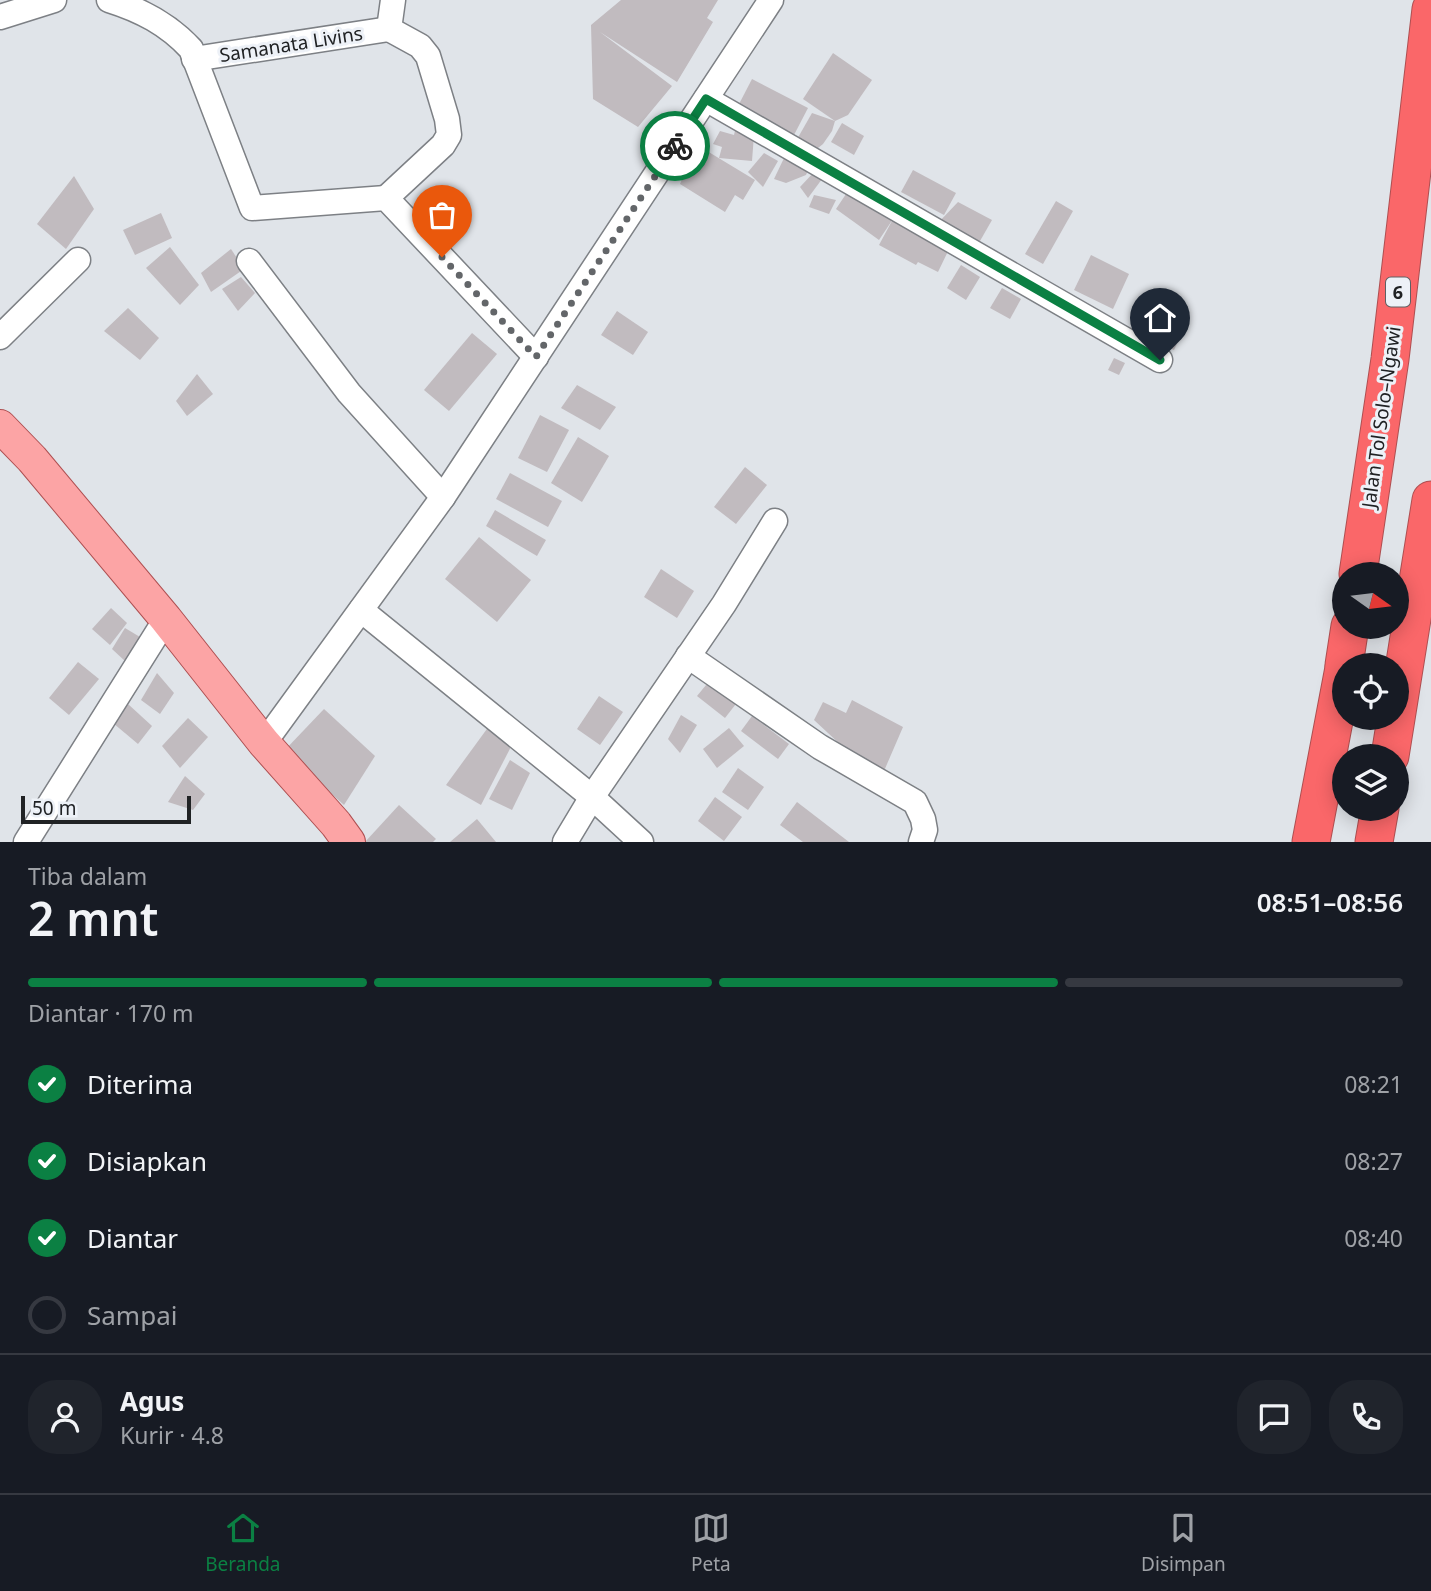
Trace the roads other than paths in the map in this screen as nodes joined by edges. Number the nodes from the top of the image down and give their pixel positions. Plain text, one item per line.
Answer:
1 (54, 0) edge
2 (109, 0) edge
3 (393, 0) edge
4 (771, 0) edge
5 (1431, 9) edge
6 (0, 17) edge
7 (389, 29) junction
8 (194, 59) junction
9 (706, 99) junction
10 (386, 198) junction
11 (78, 260) dead end
12 (249, 261) dead end
13 (0, 337) edge
14 (536, 357) junction
15 (1160, 360) dead end
16 (0, 426) edge
17 (443, 497) junction
18 (1431, 500) edge
19 (775, 521) dead end
20 (1360, 562) edge
21 (361, 610) junction
22 (166, 619) junction
23 (688, 656) junction
24 (1332, 730) edge
25 (264, 743) junction
26 (1392, 744) edge
27 (592, 797) junction
28 (1378, 821) edge
29 (26, 842) edge
30 (349, 842) edge
31 (565, 842) edge
32 (641, 842) edge
33 (921, 842) edge
34 (1311, 842) edge
35 (1374, 842) edge

1 - 6 street
2 - 8 street, Samanata Livins
3 - 7 street, Samanata Livins
4 - 9 street
5 - 20 highway, Jalan Tol Solo–Ngawi / 6
7 - 8 street, Samanata Livins
7 - 10 street, Samanata Livins
8 - 10 street, Samanata Livins
9 - 14 street
9 - 15 street
10 - 14 street
11 - 13 street
12 - 17 street
14 - 17 street
16 - 22 main road
17 - 21 street
18 - 26 highway
19 - 23 street
21 - 25 street
21 - 27 street
22 - 25 main road
22 - 29 street
23 - 27 street
23 - 33 street
24 - 34 highway
25 - 30 main road
27 - 31 street
27 - 32 street
28 - 35 highway

